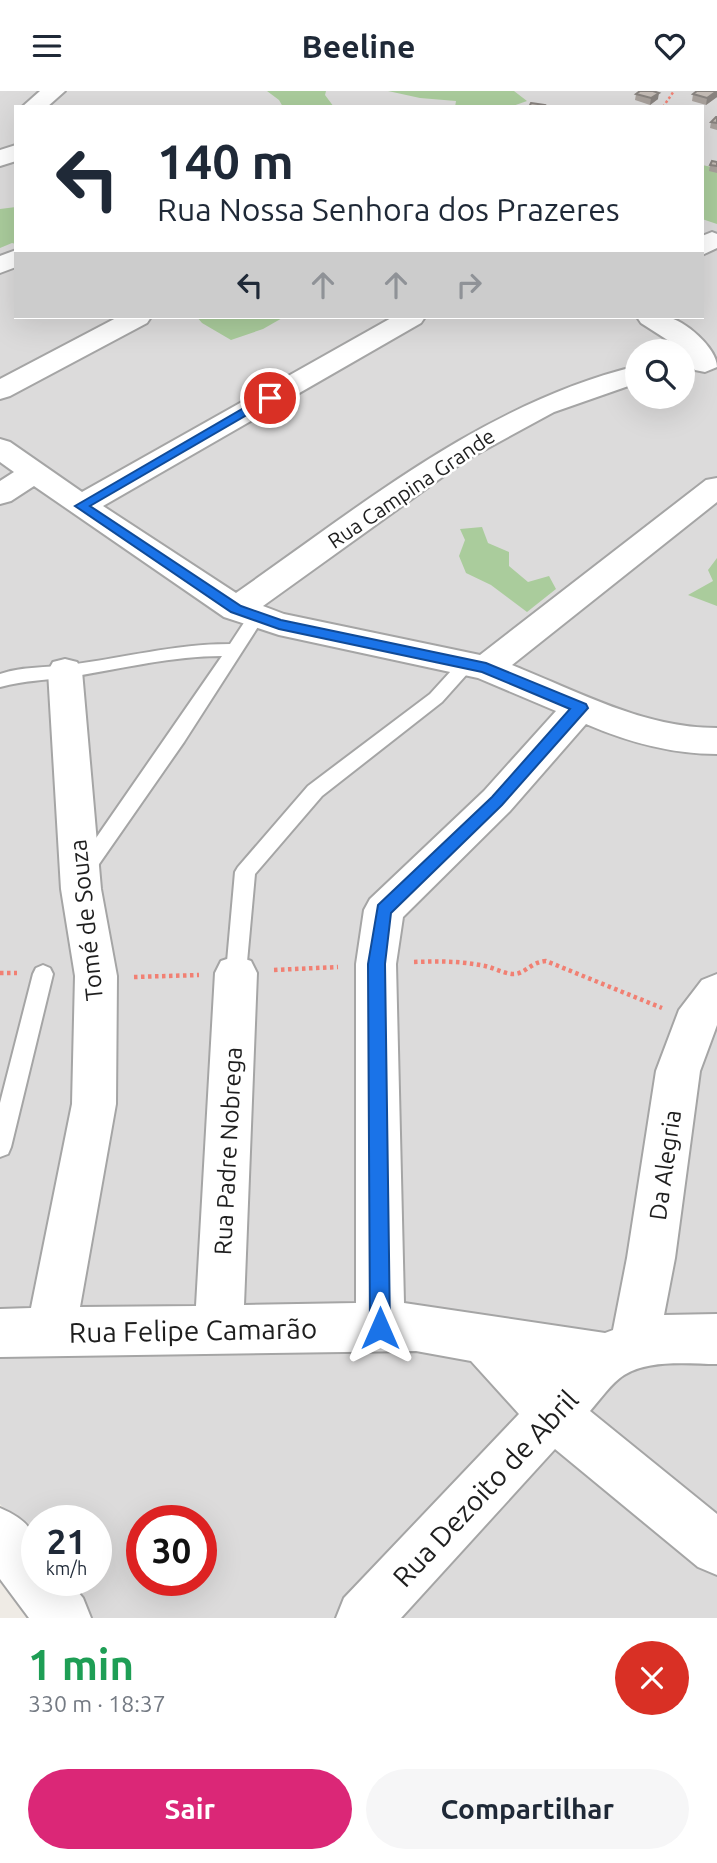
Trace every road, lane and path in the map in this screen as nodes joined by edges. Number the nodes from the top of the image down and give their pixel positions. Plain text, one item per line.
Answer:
1 (54, 91) edge
2 (36, 105) edge
3 (134, 319) edge
4 (408, 319) edge
5 (653, 319) edge
6 (703, 356) edge
7 (625, 378) edge
8 (0, 390) edge
9 (0, 448) edge
10 (36, 472) junction
11 (717, 487) edge
12 (0, 494) edge
13 (81, 506) junction
14 (246, 613) junction
15 (235, 650) junction
16 (476, 666) junction
17 (65, 671) junction
18 (0, 681) edge
19 (580, 708) junction
20 (717, 741) edge
21 (80, 876) junction
22 (376, 964) junction
23 (0, 973) edge
24 (236, 973) junction
25 (43, 974) joint
26 (96, 975) junction
27 (705, 1007) edge
28 (0, 1147) edge
29 (380, 1328) junction
30 (219, 1330) junction
31 (51, 1332) junction
32 (0, 1333) edge
33 (484, 1338) junction
34 (717, 1339) edge
35 (619, 1352) junction
36 (554, 1415) junction
37 (0, 1535) edge
38 (717, 1548) edge
39 (63, 1618) edge
40 (364, 1618) edge

1 - 2 street
3 - 8 street
4 - 13 street
5 - 6 street
7 - 14 street, Rua Campina Grande
9 - 10 street
10 - 12 street
10 - 13 street
11 - 16 street
13 - 14 street
14 - 15 lane
14 - 16 street
15 - 17 lane
15 - 21 lane
16 - 19 street
16 - 24 lane
17 - 18 lane
17 - 21 street, Tomé de Souza
19 - 20 street
19 - 22 street
21 - 26 street, Tomé de Souza
22 - 24 path
22 - 27 path
22 - 29 street
23 - 25 path
24 - 26 path
24 - 30 street, Rua Padre Nobrega
25 - 28 lane
26 - 31 street, Tomé de Souza
27 - 35 street, Da Alegria
29 - 30 street, Rua Felipe Camarão
29 - 33 street, Rua Felipe Camarão
30 - 31 street, Rua Felipe Camarão
31 - 32 street, Rua Felipe Camarão
33 - 35 street, Rua Felipe Camarão
33 - 36 street
34 - 35 street, Rua Felipe Camarão
35 - 36 street, Rua Dezoito de Abril
36 - 38 street
36 - 40 street, Rua Dezoito de Abril
37 - 39 street

